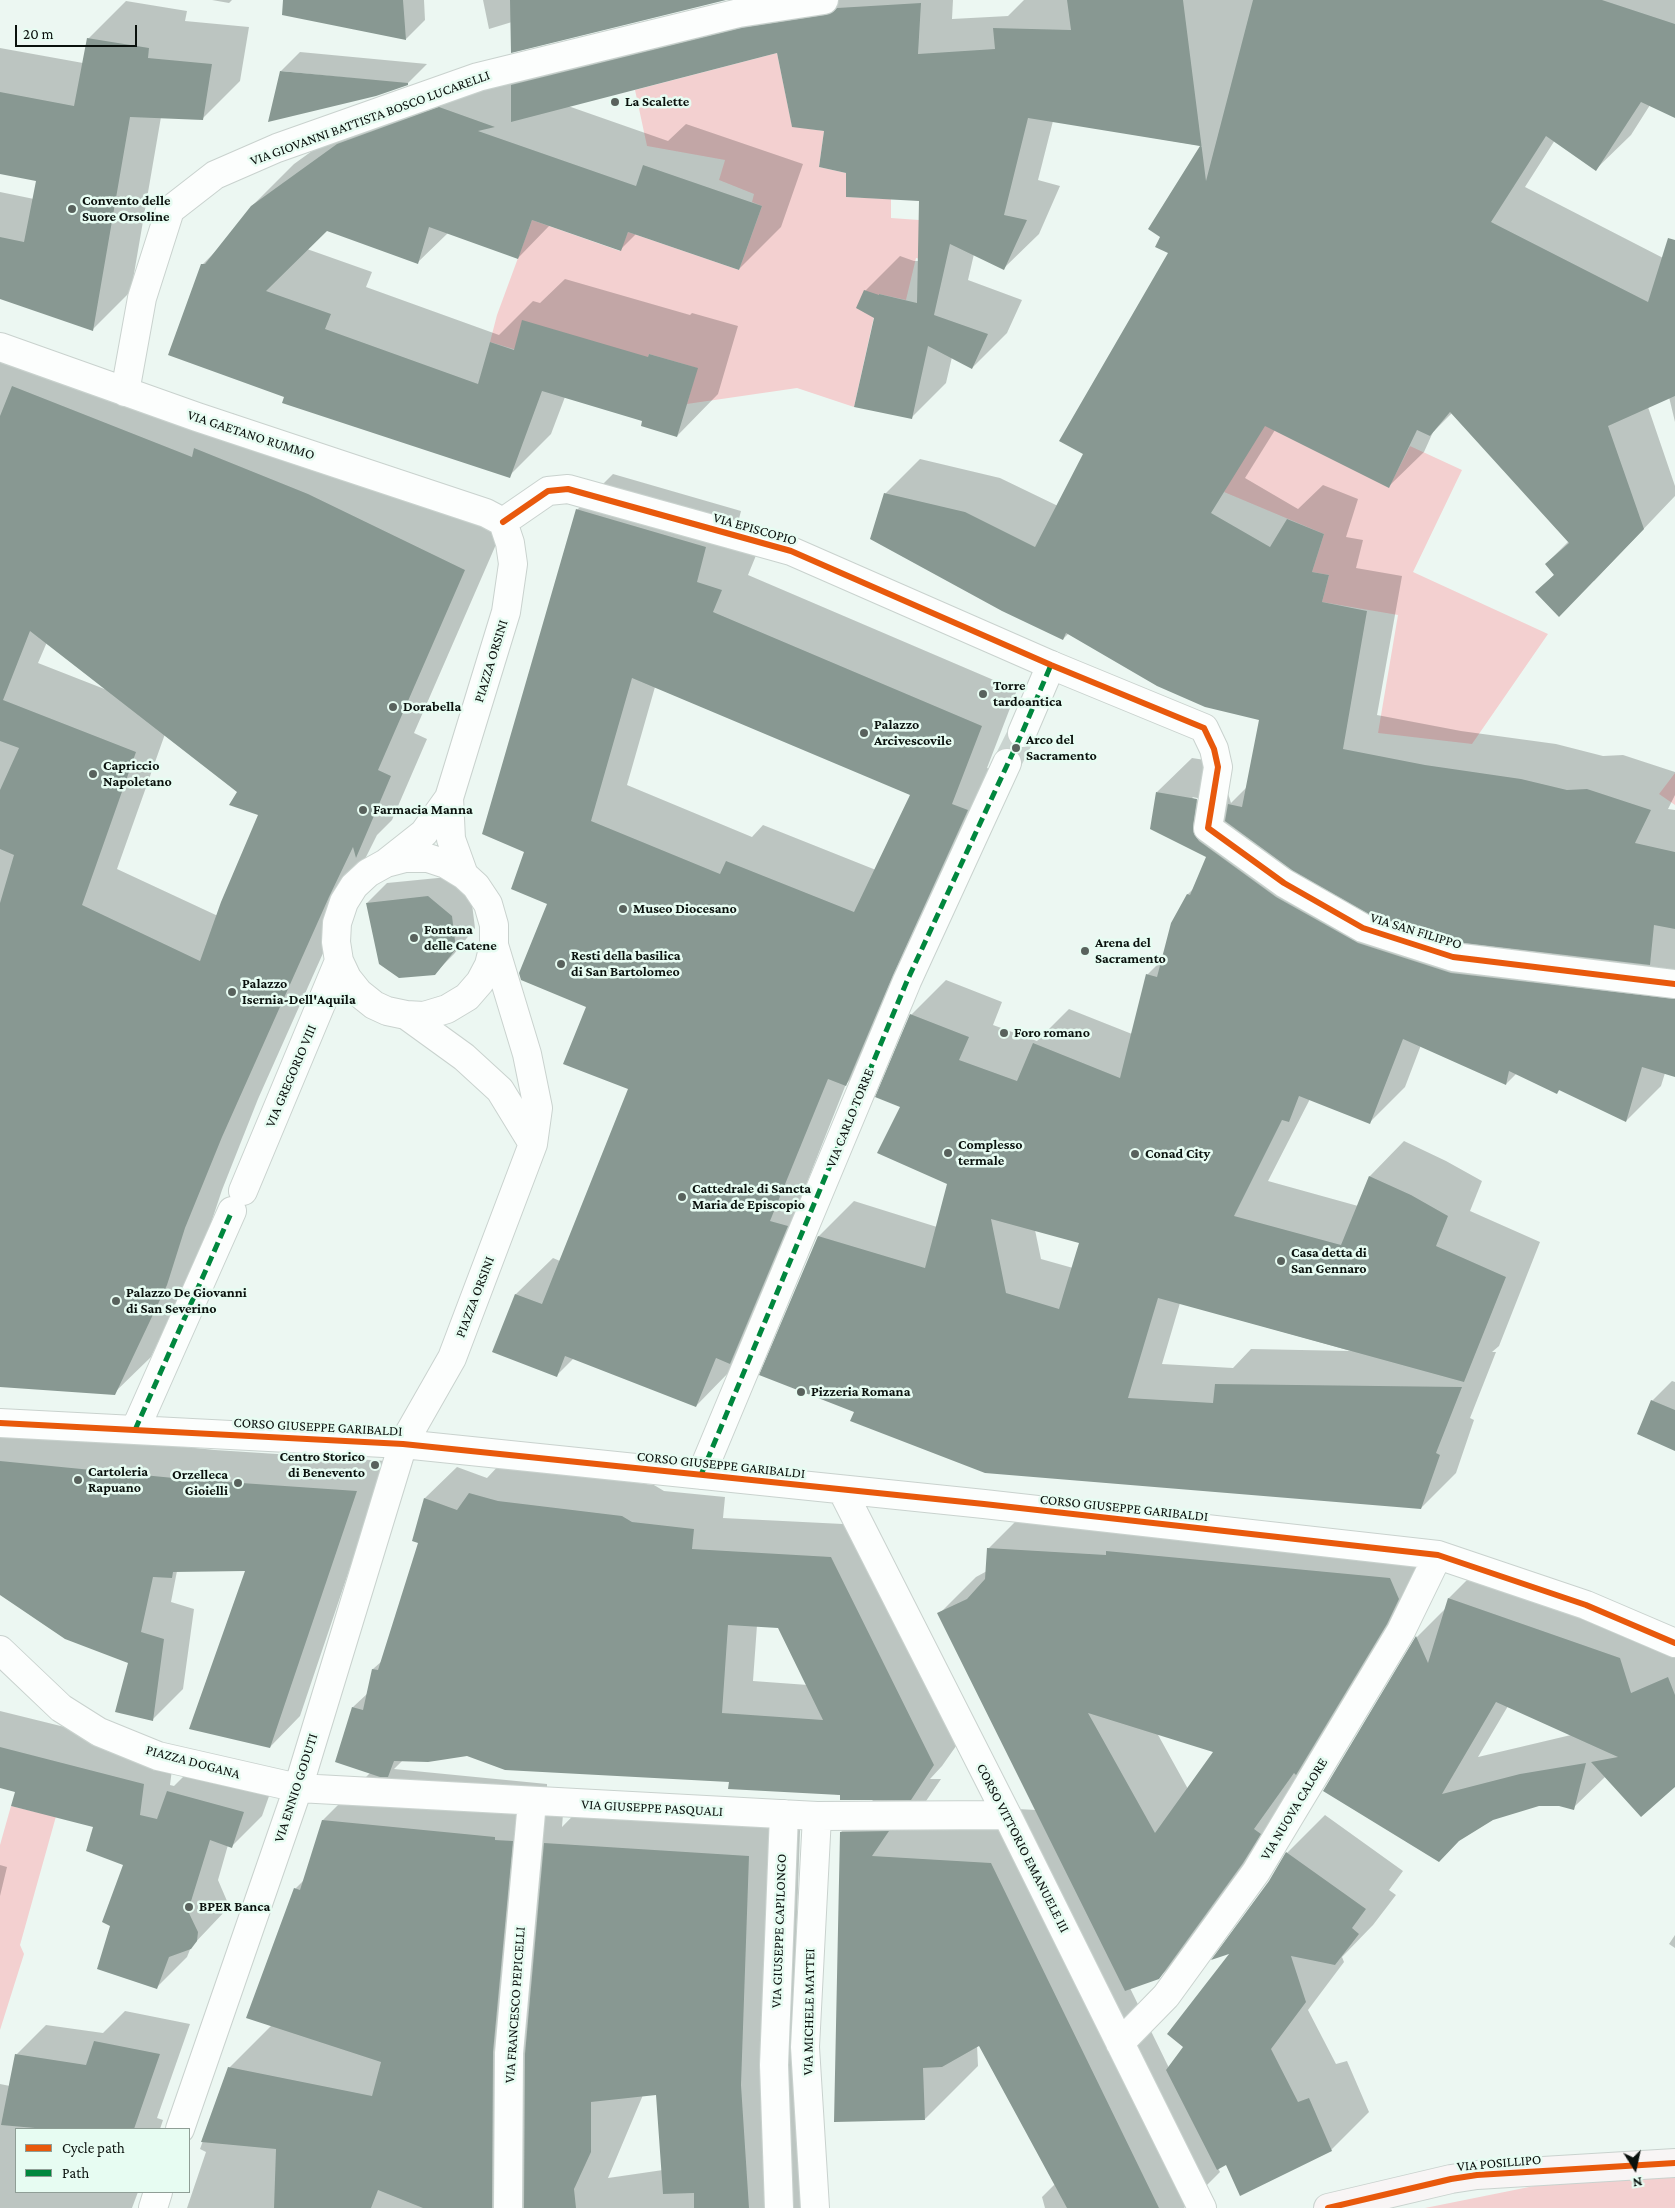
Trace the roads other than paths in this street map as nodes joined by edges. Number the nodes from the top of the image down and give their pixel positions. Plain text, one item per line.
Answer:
1 (824, 0) edge
2 (3, 351) edge
3 (124, 392) junction
4 (503, 522) junction
5 (1051, 665) junction
6 (1022, 733) tunnel mouth
7 (1007, 763) tunnel mouth
8 (449, 798) junction
9 (1208, 828) joint
10 (386, 863) junction
11 (464, 875) junction
12 (494, 945) junction
13 (340, 961) junction
14 (1675, 984) edge
15 (406, 1015) junction
16 (533, 1144) junction
17 (0, 1423) edge
18 (135, 1430) junction
19 (403, 1444) junction
20 (701, 1475) junction
21 (842, 1490) junction
22 (1438, 1555) junction
23 (1675, 1643) edge
24 (0, 1650) edge
25 (298, 1788) junction
26 (532, 1802) junction
27 (784, 1814) junction
28 (1007, 1815) junction
29 (817, 1816) junction
30 (1120, 2043) junction
31 (774, 2047) junction
32 (805, 2047) junction
33 (180, 2128) edge
34 (1675, 2163) edge
35 (158, 2193) edge
36 (153, 2208) edge
37 (508, 2208) edge
38 (779, 2208) edge
39 (815, 2208) edge
40 (1202, 2208) edge
41 (1328, 2208) edge

1 - 3 street, VIA GIOVANNI BATTISTA BOSCO LUCARELLI
2 - 3 street, VIA GAETANO RUMMO
3 - 4 street, VIA GAETANO RUMMO
4 - 5 street, VIA EPISCOPIO
4 - 8 street, PIAZZA ORSINI
5 - 6 street
5 - 9 street, VIA EPISCOPIO
7 - 20 street, VIA CARLO TORRE
8 - 10 street, PIAZZA ORSINI
8 - 11 street, PIAZZA ORSINI
9 - 14 street, VIA SAN FILIPPO
10 - 11 street, PIAZZA ORSINI
10 - 13 street, PIAZZA ORSINI
11 - 12 street, PIAZZA ORSINI
12 - 15 street, PIAZZA ORSINI
12 - 16 street, PIAZZA ORSINI
13 - 15 street, PIAZZA ORSINI
13 - 18 street, VIA GREGORIO VIII
15 - 16 street, PIAZZA ORSINI
16 - 19 street, PIAZZA ORSINI
17 - 18 street, CORSO GIUSEPPE GARIBALDI
18 - 19 street, CORSO GIUSEPPE GARIBALDI
19 - 20 street, CORSO GIUSEPPE GARIBALDI
19 - 25 street, VIA ENNIO GODUTI
20 - 21 street, CORSO GIUSEPPE GARIBALDI
21 - 22 street, CORSO GIUSEPPE GARIBALDI
21 - 28 street, CORSO VITTORIO EMANUELE III
22 - 23 street, CORSO GIUSEPPE GARIBALDI
22 - 30 street, VIA NUOVA CALORE
24 - 25 street, PIAZZA DOGANA
25 - 26 street, VIA GIUSEPPE PASQUALI
25 - 33 street, VIA ENNIO GODUTI
26 - 27 street, VIA GIUSEPPE PASQUALI
26 - 37 street, VIA FRANCESCO PEPICELLI
27 - 29 street, VIA GIUSEPPE PASQUALI
27 - 31 street, VIA GIUSEPPE CAPILONGO
28 - 29 street, VIA GIUSEPPE PASQUALI
28 - 30 street, CORSO VITTORIO EMANUELE III
29 - 32 street, VIA MICHELE MATTEI
30 - 40 street, CORSO VITTORIO EMANUELE III
31 - 32 street
31 - 38 street, VIA GIUSEPPE CAPILONGO
32 - 39 street, VIA MICHELE MATTEI
34 - 41 main road, VIA POSILLIPO
35 - 36 street

